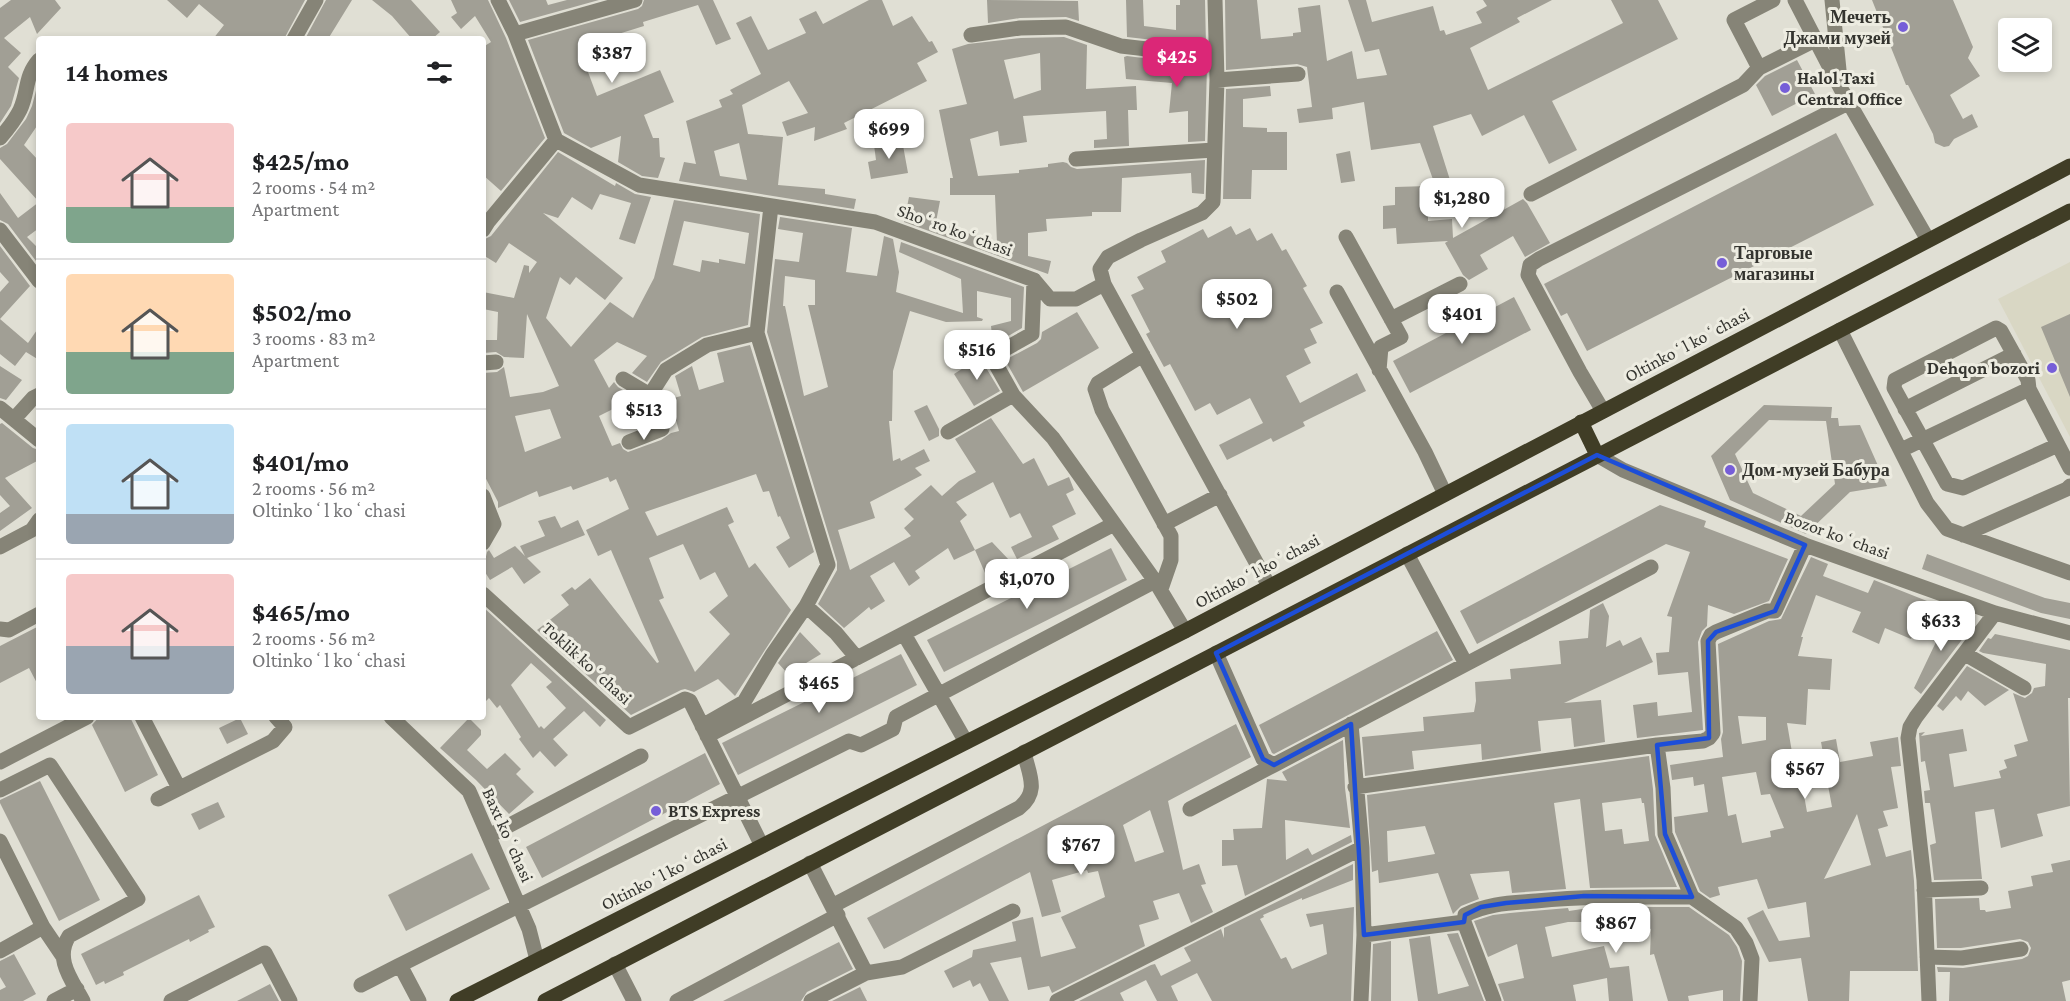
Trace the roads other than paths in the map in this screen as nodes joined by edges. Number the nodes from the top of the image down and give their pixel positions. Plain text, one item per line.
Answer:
1 (316, 0) edge
2 (498, 0) edge
3 (635, 0) edge
4 (1215, 0) edge
5 (1773, 0) edge
6 (1795, 0) edge
7 (1832, 0) edge
8 (515, 34) junction
9 (971, 35) dead end
10 (296, 36) edge
11 (1815, 39) junction
12 (1216, 57) junction
13 (36, 64) edge
14 (1759, 68) junction
15 (1298, 74) dead end
16 (1217, 80) junction
17 (1844, 96) junction
18 (0, 138) edge
19 (556, 140) junction
20 (1214, 150) junction
21 (1076, 159) dead end
22 (2070, 166) edge
23 (1531, 194) dead end
24 (771, 206) junction
25 (2070, 211) edge
26 (486, 225) edge
27 (0, 230) edge
28 (1346, 237) dead end
29 (1928, 240) junction
30 (36, 277) edge
31 (1034, 280) junction
32 (1104, 284) junction
33 (1460, 284) dead end
34 (1337, 292) dead end
35 (1391, 320) junction
36 (1840, 330) junction
37 (757, 333) junction
38 (2014, 354) junction
39 (1143, 355) junction
40 (1379, 370) junction
41 (623, 379) dead end
42 (2029, 389) junction
43 (650, 395) junction
44 (1013, 395) junction
45 (36, 397) edge
46 (0, 408) edge
47 (1905, 409) junction
48 (1603, 411) junction
49 (14, 419) junction
50 (1581, 422) junction
51 (948, 432) dead end
52 (36, 437) edge
53 (1921, 441) junction
54 (629, 442) dead end
55 (2058, 445) junction
56 (1901, 450) junction
57 (1598, 455) junction
58 (2070, 468) edge
59 (2069, 490) edge
60 (1445, 494) junction
61 (1220, 495) junction
62 (486, 504) edge
63 (36, 524) edge
64 (1114, 524) junction
65 (1164, 524) junction
66 (1964, 535) junction
67 (486, 538) edge
68 (1804, 545) junction
69 (0, 547) edge
70 (1407, 554) junction
71 (1652, 567) dead end
72 (2070, 573) edge
73 (1158, 585) junction
74 (1269, 586) junction
75 (486, 597) edge
76 (806, 606) junction
77 (1995, 613) junction
78 (36, 616) edge
79 (0, 629) edge
80 (1185, 631) junction
81 (2070, 633) edge
82 (904, 634) junction
83 (1216, 653) junction
84 (1965, 654) junction
85 (857, 658) junction
86 (1466, 664) junction
87 (2024, 688) dead end
88 (939, 695) junction
89 (144, 720) edge
90 (279, 720) edge
91 (394, 720) edge
92 (61, 723) edge
93 (1350, 724) junction
94 (705, 731) junction
95 (966, 742) junction
96 (1657, 745) junction
97 (1024, 752) junction
98 (641, 756) dead end
99 (0, 762) edge
100 (1274, 765) junction
101 (1355, 787) junction
102 (179, 788) junction
103 (0, 790) edge
104 (737, 795) junction
105 (158, 799) dead end
106 (1190, 809) dead end
107 (489, 836) junction
108 (0, 841) edge
109 (762, 846) junction
110 (1362, 848) junction
111 (810, 863) junction
112 (1981, 888) dead end
113 (1924, 890) junction
114 (1692, 897) junction
115 (519, 905) junction
116 (835, 910) junction
117 (1013, 912) dead end
118 (1464, 922) junction
119 (43, 927) junction
120 (1364, 935) junction
121 (2021, 949) dead end
122 (0, 951) edge
123 (62, 955) junction
124 (1927, 957) junction
125 (537, 960) junction
126 (615, 964) junction
127 (400, 965) junction
128 (866, 973) junction
129 (361, 985) dead end
130 (80, 995) edge
131 (54, 1001) edge
132 (171, 1001) edge
133 (290, 1001) edge
134 (419, 1001) edge
135 (457, 1001) edge
136 (545, 1001) edge
137 (634, 1001) edge
138 (677, 1001) edge
139 (811, 1001) edge
140 (1056, 1001) edge
141 (1361, 1001) edge
142 (1494, 1001) edge
143 (1750, 1001) edge
144 (1929, 1001) edge

1 - 10 street
2 - 8 street
3 - 8 street
4 - 12 street
5 - 14 street
6 - 11 street
7 - 17 street
8 - 19 street
9 - 12 street
11 - 14 street
11 - 17 street
12 - 16 street
13 - 18 street
14 - 23 street
15 - 16 street
16 - 20 street
17 - 29 street
17 - 48 street
19 - 24 street, Shoʻro koʻchasi
19 - 26 street
20 - 21 street
20 - 32 street
22 - 29 main road, Oltinkoʻl koʻchasi
24 - 31 street, Shoʻro koʻchasi
24 - 37 street
25 - 36 main road
27 - 30 street
28 - 35 street
29 - 48 main road, Oltinkoʻl koʻchasi
31 - 32 street
31 - 44 street
32 - 39 street
33 - 35 street
34 - 40 street
35 - 40 street
36 - 56 street
36 - 57 main road
37 - 43 street
37 - 76 street
38 - 42 street
38 - 47 street
38 - 47 street
39 - 61 street
39 - 65 street
40 - 60 street
41 - 43 street
42 - 53 street
42 - 55 street
43 - 54 street
44 - 51 street
44 - 64 street
45 - 49 street
46 - 49 street
47 - 53 street
48 - 50 main road, Oltinkoʻl koʻchasi
49 - 52 street
50 - 57 main road
50 - 60 main road, Oltinkoʻl koʻchasi
53 - 55 street
53 - 56 street
55 - 58 street
56 - 66 street
57 - 68 street, Bozor koʻchasi
57 - 70 main road
59 - 66 street
60 - 74 main road, Oltinkoʻl koʻchasi
61 - 65 street
61 - 74 street
62 - 67 street
63 - 69 street
64 - 73 street
64 - 82 street
65 - 73 street
66 - 72 street
68 - 77 street, Bozor koʻchasi
68 - 96 street
70 - 83 main road
70 - 86 street
71 - 86 street
73 - 80 street
73 - 88 street
74 - 80 main road, Oltinkoʻl koʻchasi
75 - 94 street, Toklik koʻchasi
76 - 85 street
76 - 94 street
77 - 81 street, Bozor koʻchasi
77 - 84 street
78 - 79 street
80 - 95 main road, Oltinkoʻl koʻchasi
82 - 85 street
82 - 88 street
83 - 97 main road
83 - 100 street
84 - 87 street
84 - 113 street
85 - 94 street
86 - 93 street
88 - 95 street
88 - 104 street
89 - 102 street
90 - 102 street
91 - 107 street, Baxt koʻchasi
92 - 99 street
93 - 100 street
93 - 101 street
94 - 104 street, Toklik koʻchasi
95 - 109 main road, Oltinkoʻl koʻchasi
96 - 101 street
96 - 114 street
97 - 111 main road
97 - 116 street
98 - 107 street
100 - 106 street
101 - 110 street
102 - 105 street
103 - 123 street
104 - 109 street, Toklik koʻchasi
104 - 115 street
107 - 115 street, Baxt koʻchasi
108 - 119 street
109 - 125 main road, Oltinkoʻl koʻchasi
110 - 120 street
110 - 140 street
111 - 116 street
111 - 126 main road
112 - 113 street
113 - 124 street
114 - 118 street
114 - 143 street
115 - 125 street, Baxt koʻchasi
115 - 127 street
116 - 128 street
116 - 138 street
117 - 128 street
118 - 120 street
118 - 142 street
119 - 122 street
119 - 123 street
120 - 141 street
121 - 124 street
123 - 130 street
124 - 144 street
125 - 135 main road, Oltinkoʻl koʻchasi
126 - 136 main road
126 - 137 street
127 - 129 street
127 - 134 street
128 - 139 street
130 - 131 street
132 - 133 street

